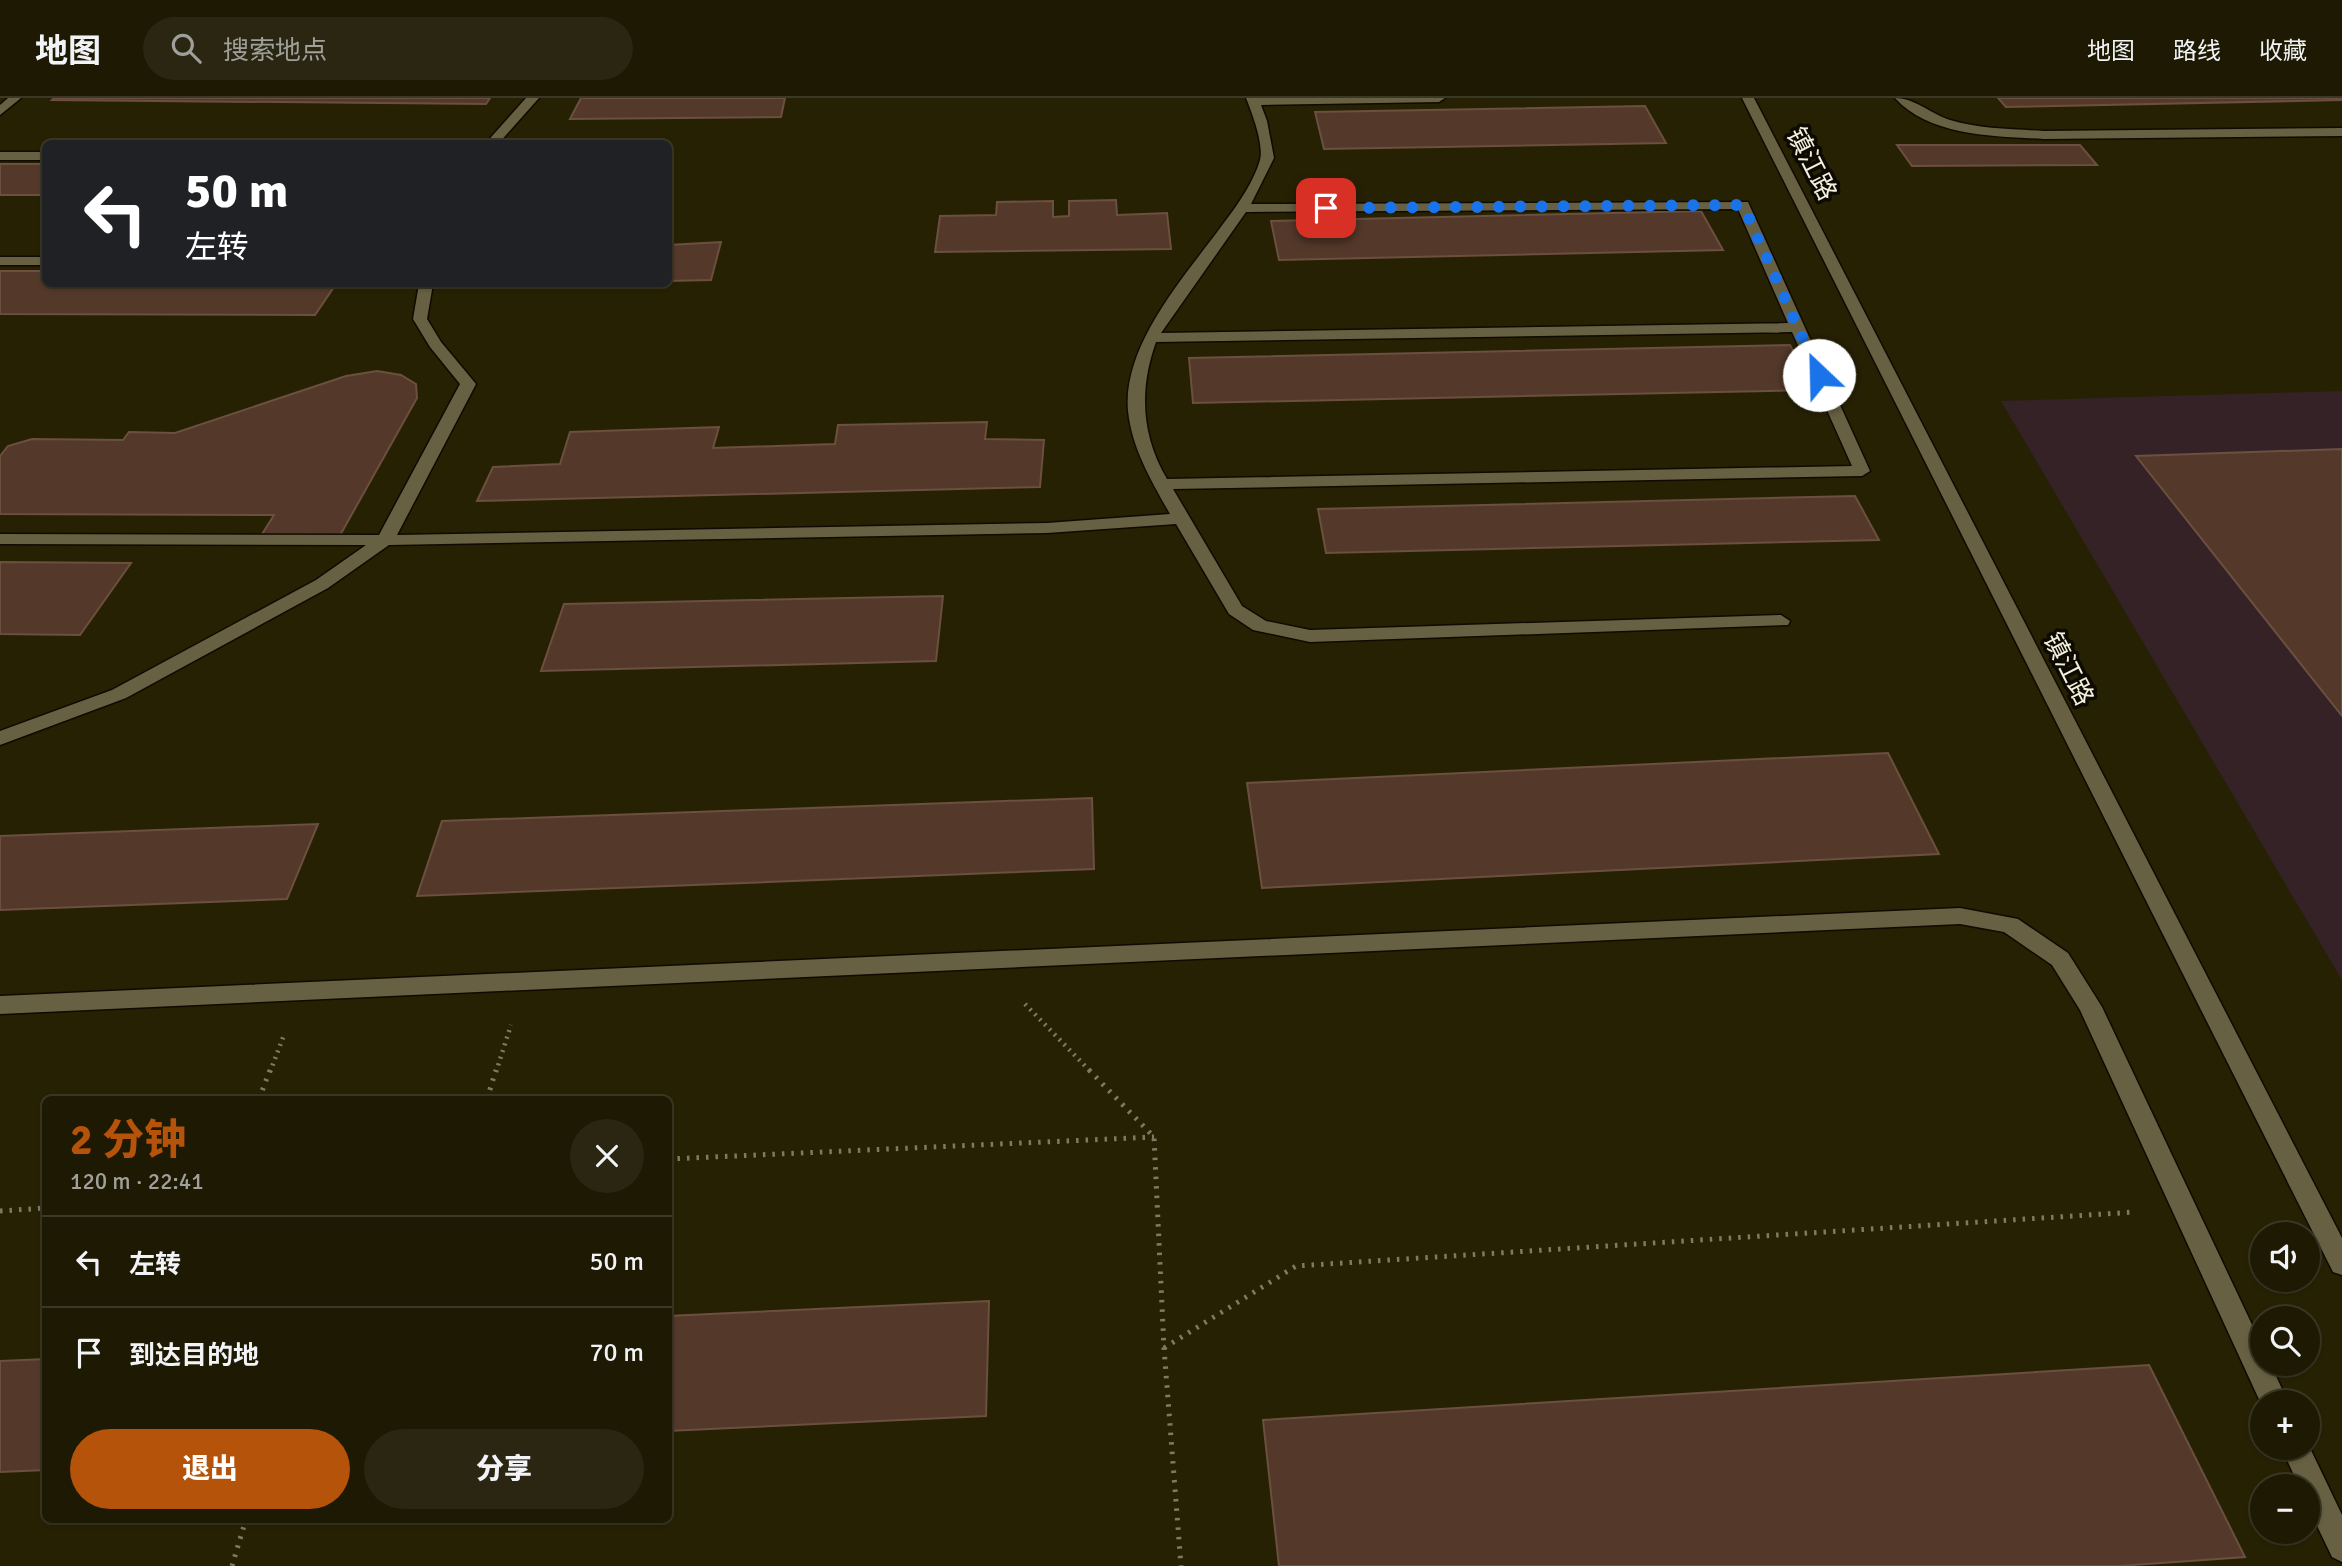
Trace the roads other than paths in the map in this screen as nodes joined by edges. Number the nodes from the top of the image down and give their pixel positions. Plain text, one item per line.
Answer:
1 (15, 98) edge
2 (533, 98) edge
3 (1439, 98) edge
4 (1748, 98) edge
5 (1901, 98) edge
6 (1253, 100) edge
7 (0, 111) edge
8 (2342, 132) edge
9 (495, 140) edge
10 (0, 156) edge
11 (42, 156) edge
12 (1242, 208) junction
13 (0, 261) edge
14 (42, 261) edge
15 (425, 287) edge
16 (1798, 327) junction
17 (1150, 338) junction
18 (1162, 484) junction
19 (1182, 518) junction
20 (0, 539) edge
21 (384, 540) junction
22 (1781, 621) dead end
23 (0, 738) edge
24 (0, 1005) edge
25 (2342, 1264) edge
26 (2268, 1390) edge
27 (2301, 1460) edge
28 (2342, 1547) edge

1 - 7 street
2 - 9 street
3 - 6 street
4 - 25 street, 镇江路
5 - 8 street
6 - 12 street
10 - 11 street
12 - 16 street
12 - 17 street
13 - 14 street
15 - 21 street
16 - 17 street
16 - 18 street
17 - 18 street
18 - 19 street
19 - 21 street
19 - 22 street
20 - 21 street
21 - 23 street
24 - 26 street
27 - 28 street

